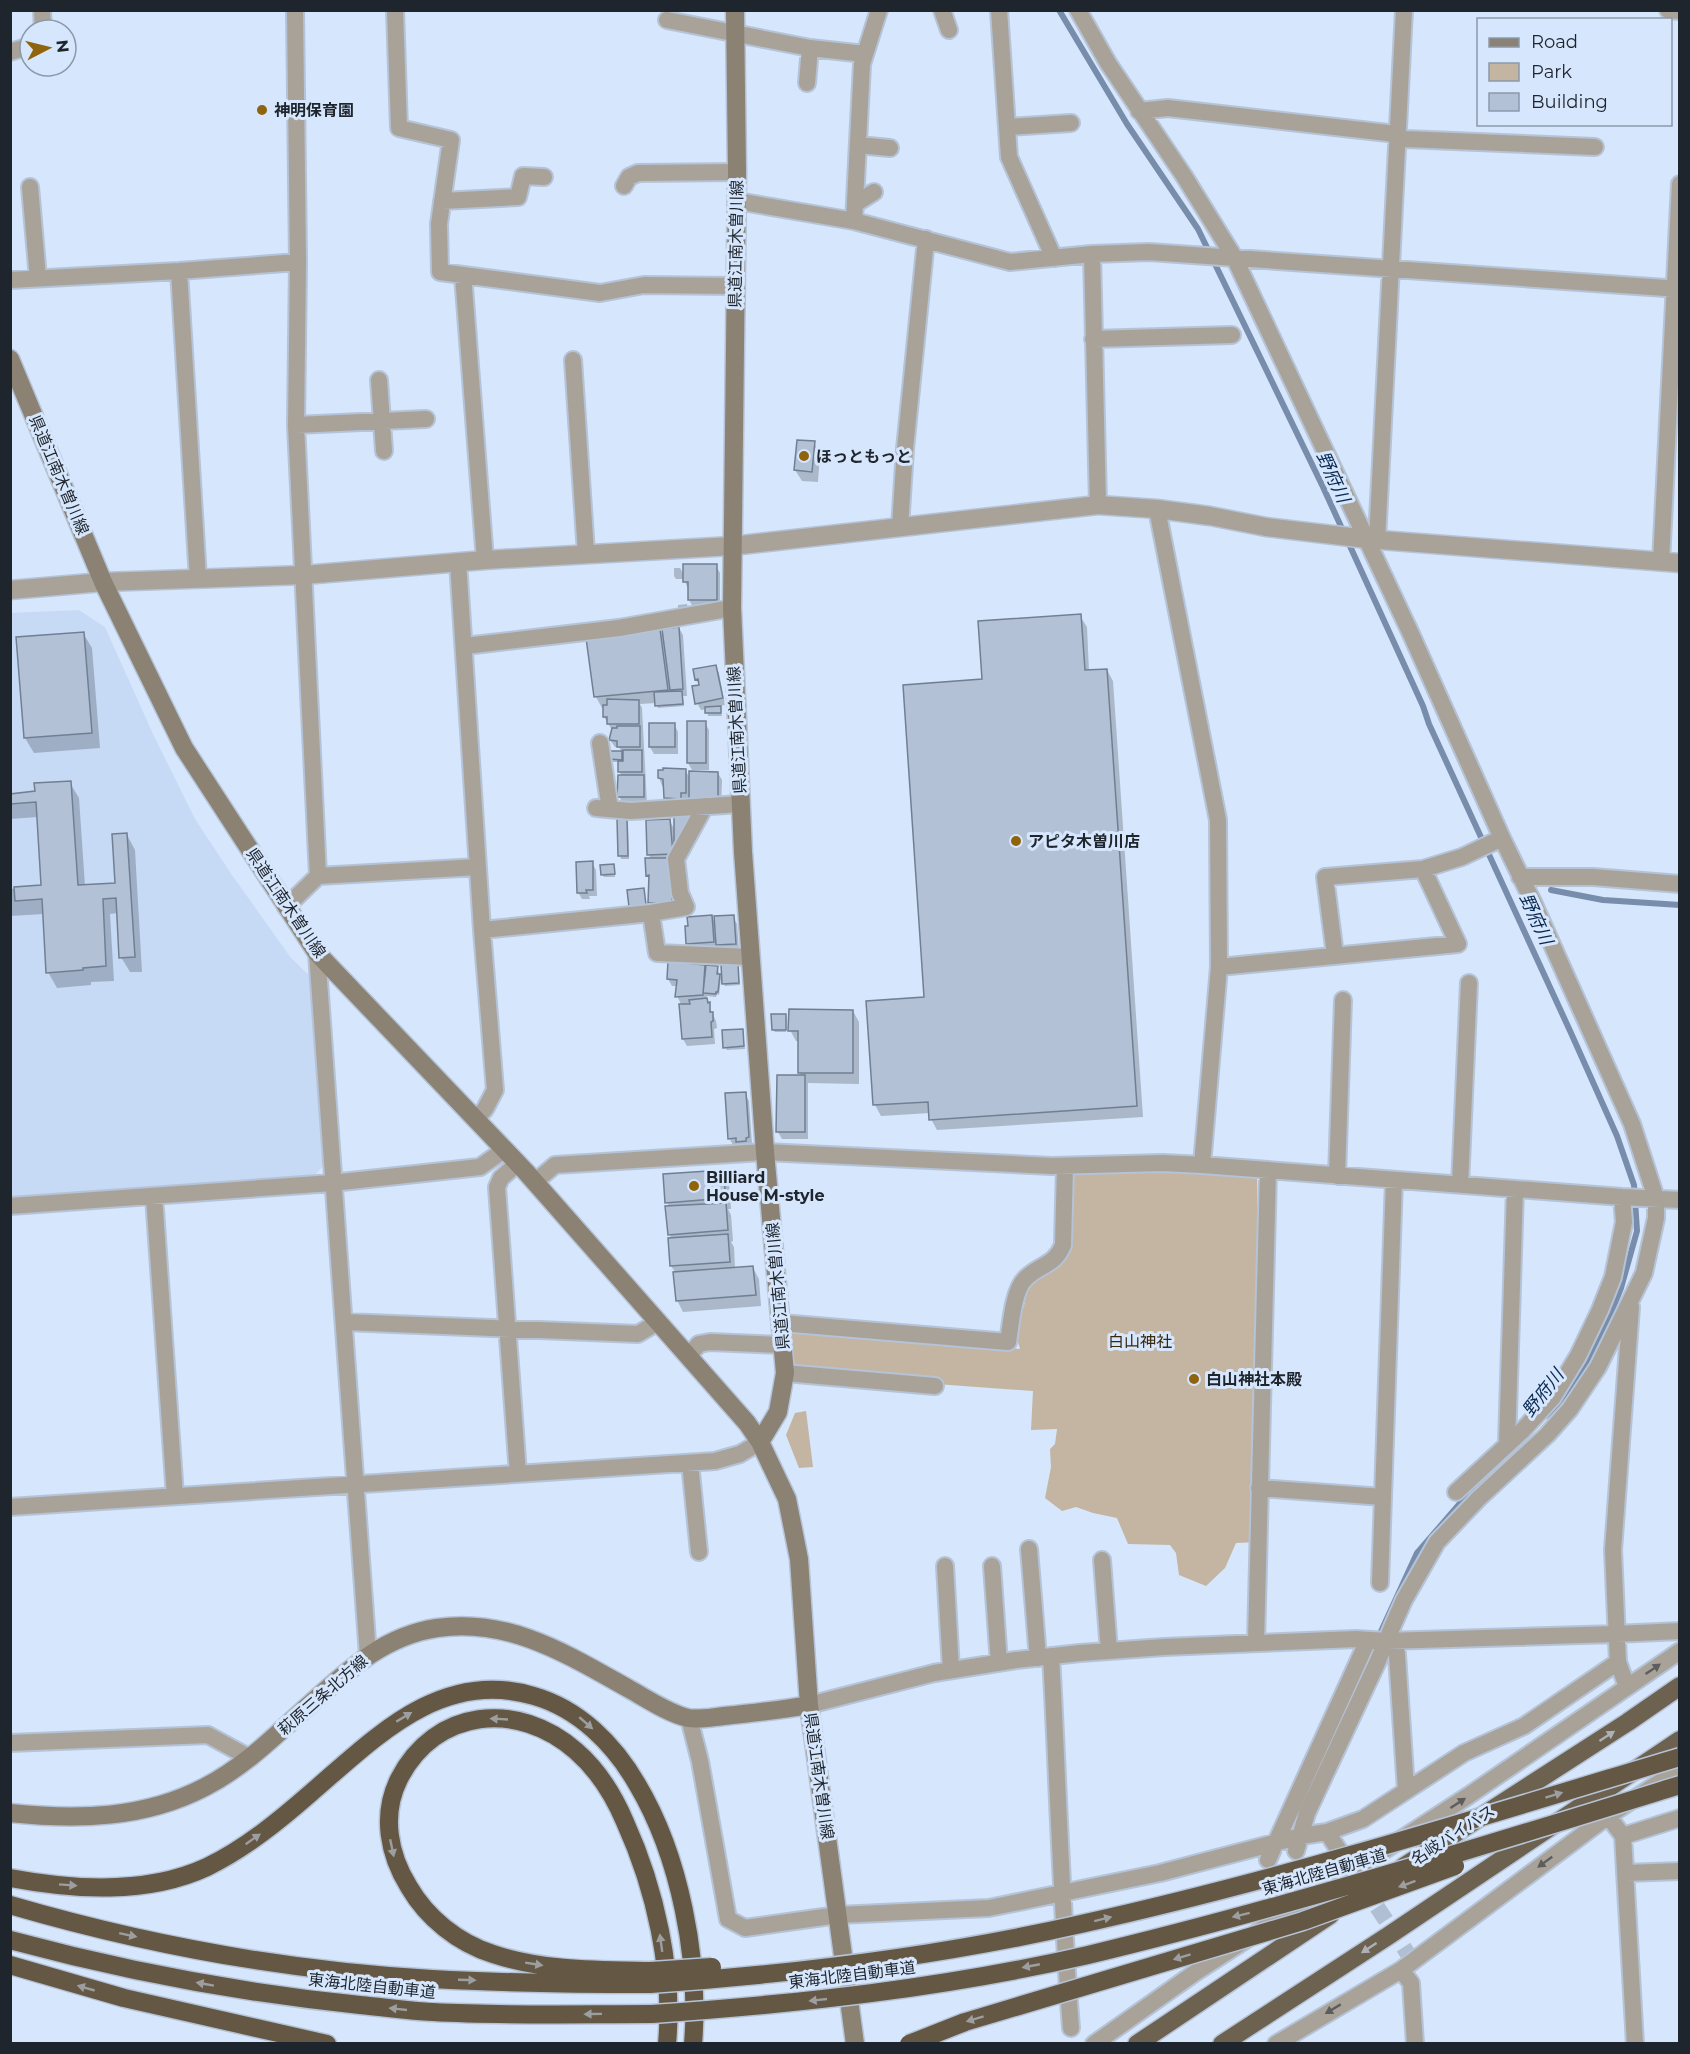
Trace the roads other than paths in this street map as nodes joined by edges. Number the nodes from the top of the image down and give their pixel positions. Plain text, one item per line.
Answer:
1 (295, 10) edge
2 (395, 10) edge
3 (735, 10) edge
4 (879, 10) edge
5 (942, 10) edge
6 (999, 10) edge
7 (1078, 10) edge
8 (1404, 10) edge
9 (1668, 10) edge
10 (1680, 11) edge
11 (667, 20) dead end
12 (949, 30) dead end
13 (736, 34) junction
14 (810, 48) junction
15 (865, 54) junction
16 (807, 84) dead end
17 (1139, 111) junction
18 (1071, 123) dead end
19 (1008, 127) junction
20 (1397, 135) junction
21 (858, 145) junction
22 (1594, 147) dead end
23 (890, 148) dead end
24 (737, 172) junction
25 (544, 177) dead end
26 (1680, 184) edge
27 (624, 186) dead end
28 (30, 187) dead end
29 (874, 192) dead end
30 (442, 201) junction
31 (737, 201) junction
32 (854, 213) junction
33 (926, 239) junction
34 (1092, 254) junction
35 (1230, 257) junction
36 (1054, 258) junction
37 (298, 262) junction
38 (1390, 268) junction
39 (179, 271) junction
40 (463, 275) junction
41 (38, 278) junction
42 (10, 280) edge
43 (735, 286) junction
44 (1677, 289) edge
45 (1232, 334) dead end
46 (1093, 339) junction
47 (10, 359) edge
48 (573, 360) dead end
49 (379, 380) dead end
50 (426, 419) dead end
51 (381, 421) junction
52 (296, 425) junction
53 (384, 451) dead end
54 (1098, 505) junction
55 (1156, 509) junction
56 (900, 527) junction
57 (1368, 539) junction
58 (732, 546) junction
59 (586, 553) junction
60 (484, 560) junction
61 (458, 562) junction
62 (1671, 563) edge
63 (304, 575) junction
64 (198, 579) junction
65 (103, 582) junction
66 (10, 590) edge
67 (732, 608) junction
68 (465, 646) junction
69 (600, 743) dead end
70 (741, 804) junction
71 (705, 806) junction
72 (1497, 840) junction
73 (478, 867) junction
74 (1423, 869) junction
75 (318, 876) junction
76 (1520, 877) junction
77 (1680, 885) edge
78 (286, 908) junction
79 (651, 913) junction
80 (482, 930) junction
81 (317, 953) junction
82 (1335, 955) junction
83 (751, 957) junction
84 (1219, 968) junction
85 (1468, 982) dead end
86 (1343, 1000) dead end
87 (476, 1119) junction
88 (504, 1150) junction
89 (765, 1152) junction
90 (517, 1164) junction
91 (1202, 1165) junction
92 (1065, 1166) junction
93 (1268, 1171) junction
94 (1337, 1176) junction
95 (1394, 1180) junction
96 (536, 1182) junction
97 (332, 1183) junction
98 (1460, 1185) junction
99 (1515, 1189) junction
100 (154, 1196) junction
101 (1624, 1197) junction
102 (1650, 1198) junction
103 (1680, 1200) edge
104 (10, 1206) edge
105 (1632, 1300) junction
106 (345, 1322) junction
107 (658, 1322) junction
108 (781, 1323) junction
109 (508, 1327) junction
110 (783, 1345) junction
111 (688, 1355) junction
112 (785, 1373) junction
113 (935, 1386) dead end
114 (760, 1442) junction
115 (1507, 1444) junction
116 (690, 1463) junction
117 (518, 1474) junction
118 (356, 1484) junction
119 (1259, 1488) junction
120 (1456, 1491) dead end
121 (175, 1496) junction
122 (1383, 1497) junction
123 (10, 1507) edge
124 (1029, 1549) dead end
125 (699, 1552) dead end
126 (1101, 1560) dead end
127 (945, 1566) dead end
128 (992, 1566) dead end
129 (1380, 1583) dead end
130 (1680, 1630) edge
131 (1616, 1634) junction
132 (1381, 1640) junction
133 (1256, 1642) junction
134 (1109, 1651) junction
135 (1680, 1651) edge
136 (368, 1655) junction
137 (1044, 1657) junction
138 (1617, 1662) junction
139 (999, 1663) junction
140 (951, 1670) junction
141 (1680, 1686) edge
142 (1627, 1687) junction
143 (809, 1705) junction
144 (690, 1718) junction
145 (1680, 1740) edge
146 (10, 1743) edge
147 (1680, 1757) edge
148 (250, 1758) junction
149 (1680, 1769) edge
150 (1680, 1785) edge
151 (1406, 1790) junction
152 (10, 1813) edge
153 (1608, 1816) junction
154 (1680, 1818) edge
155 (1327, 1832) junction
156 (1623, 1836) junction
157 (1277, 1842) junction
158 (1298, 1844) junction
159 (1338, 1849) dead end
160 (1268, 1860) dead end
161 (1680, 1871) edge
162 (1626, 1873) junction
163 (10, 1878) edge
164 (1064, 1893) junction
165 (10, 1905) edge
166 (838, 1915) junction
167 (10, 1940) edge
168 (1407, 1961) junction
169 (10, 1965) edge
170 (651, 1977) junction
171 (1071, 2028) dead end
172 (327, 2043) edge
173 (667, 2043) edge
174 (693, 2043) edge
175 (855, 2043) edge
176 (909, 2043) edge
177 (1094, 2043) edge
178 (1137, 2043) edge
179 (1222, 2043) edge
180 (1276, 2043) edge
181 (1415, 2043) edge
182 (1635, 2043) edge

1 - 37 street
2 - 30 street
3 - 13 main road, 県道江南木曽川線
4 - 15 street
5 - 12 street
6 - 19 street
7 - 17 street
8 - 20 street
9 - 10 street
11 - 13 street
13 - 14 street
13 - 24 main road, 県道江南木曽川線
14 - 15 street
14 - 16 street
15 - 21 street
17 - 20 street
17 - 35 street
18 - 19 street
19 - 36 street
20 - 22 street
20 - 38 street
21 - 23 street
21 - 32 street
24 - 27 street
24 - 31 main road, 県道江南木曽川線
25 - 30 street
26 - 44 street
28 - 41 street
29 - 32 street
30 - 40 street
31 - 32 street
31 - 43 main road, 県道江南木曽川線
32 - 33 street
33 - 36 street
33 - 56 street
34 - 35 street
34 - 36 street
34 - 46 street
35 - 38 street
35 - 57 street
37 - 39 street
37 - 52 street
38 - 44 street
38 - 57 street
39 - 41 street
39 - 64 street
40 - 43 street
40 - 60 street
41 - 42 street
43 - 58 main road, 県道江南木曽川線
44 - 62 street
45 - 46 street
46 - 54 street
47 - 65 main road, 県道江南木曽川線
48 - 59 street
49 - 51 street
50 - 51 street
51 - 52 street
51 - 53 street
52 - 63 street
54 - 55 street
54 - 56 street
55 - 57 street
55 - 84 street
56 - 58 street
57 - 62 street
57 - 72 street
58 - 59 street
58 - 67 main road, 県道江南木曽川線
59 - 60 street
60 - 61 street
61 - 63 street
61 - 68 street
63 - 64 street
63 - 75 street
64 - 65 street
65 - 66 street
65 - 78 main road, 県道江南木曽川線
67 - 68 street
67 - 70 main road, 県道江南木曽川線
68 - 73 street
69 - 71 street
70 - 71 street
70 - 83 main road, 県道江南木曽川線
71 - 79 street
72 - 74 street
72 - 76 street
73 - 75 street
73 - 80 street
74 - 82 street
74 - 82 street
75 - 78 street
76 - 77 street
76 - 102 street
78 - 81 main road, 県道江南木曽川線
79 - 80 street
79 - 83 street
80 - 87 street
81 - 87 main road, 県道江南木曽川線
81 - 97 street
82 - 84 street
83 - 89 main road, 県道江南木曽川線
84 - 91 street
85 - 98 street
86 - 94 street
87 - 88 main road, 県道江南木曽川線
88 - 90 main road, 県道江南木曽川線
88 - 97 street
89 - 92 street
89 - 96 street
89 - 108 main road, 県道江南木曽川線
90 - 96 main road, 県道江南木曽川線
90 - 109 street
91 - 92 street
91 - 93 street
92 - 108 street
93 - 94 street
93 - 119 street
94 - 95 street
95 - 98 street
95 - 122 street
96 - 107 main road, 県道江南木曽川線
97 - 100 street
97 - 106 street
98 - 99 street
99 - 101 street
99 - 115 street
100 - 104 street
100 - 121 street
101 - 102 street
101 - 115 street
102 - 103 street
102 - 105 street
105 - 131 street
105 - 132 street
106 - 109 street
106 - 118 street
107 - 109 street
107 - 111 main road, 県道江南木曽川線
108 - 110 main road, 県道江南木曽川線
109 - 117 street
110 - 111 street
110 - 112 main road, 県道江南木曽川線
111 - 114 main road, 県道江南木曽川線
112 - 113 street
112 - 114 main road, 県道江南木曽川線
114 - 116 street
114 - 143 main road, 県道江南木曽川線
115 - 120 street
116 - 117 street
116 - 125 street
117 - 118 street
118 - 121 street
118 - 136 street
119 - 122 street
119 - 133 street
121 - 123 street
122 - 129 street
124 - 137 street
126 - 134 street
127 - 140 street
128 - 139 street
130 - 131 street
131 - 132 street
131 - 138 street
132 - 133 street
132 - 151 street
132 - 157 street
132 - 158 street
133 - 134 street
134 - 137 street
142 -> 135 street
136 - 144 main road, 萩原三条北方線
136 - 148 main road, 萩原三条北方線
137 - 139 street
137 - 164 street
138 - 142 street
138 - 151 street
139 - 140 street
140 - 143 street
178 -> 141 highway, 名岐バイパス
177 -> 142 street
143 - 144 main road, 萩原三条北方線
143 - 166 main road, 県道江南木曽川線
144 - 166 street
145 -> 179 highway
146 - 148 street
170 -> 147 highway, 東海北陸自動車道, bridge
148 - 152 main road, 萩原三条北方線
149 - 153 street
150 -> 167 highway, 東海北陸自動車道, bridge
150 -> 176 highway, bridge
151 - 155 street
153 - 156 street
153 -> 168 street
154 - 156 street
155 - 158 street
155 - 159 street
156 - 162 street
157 - 158 street
157 - 160 street
157 - 164 street
161 - 162 street
162 - 182 street
163 -> 174 highway
164 - 166 street
164 - 171 street
165 -> 170 highway, 東海北陸自動車道
166 - 175 main road, 県道江南木曽川線
168 -> 180 street
168 - 181 street
172 -> 169 highway
173 -> 170 highway

